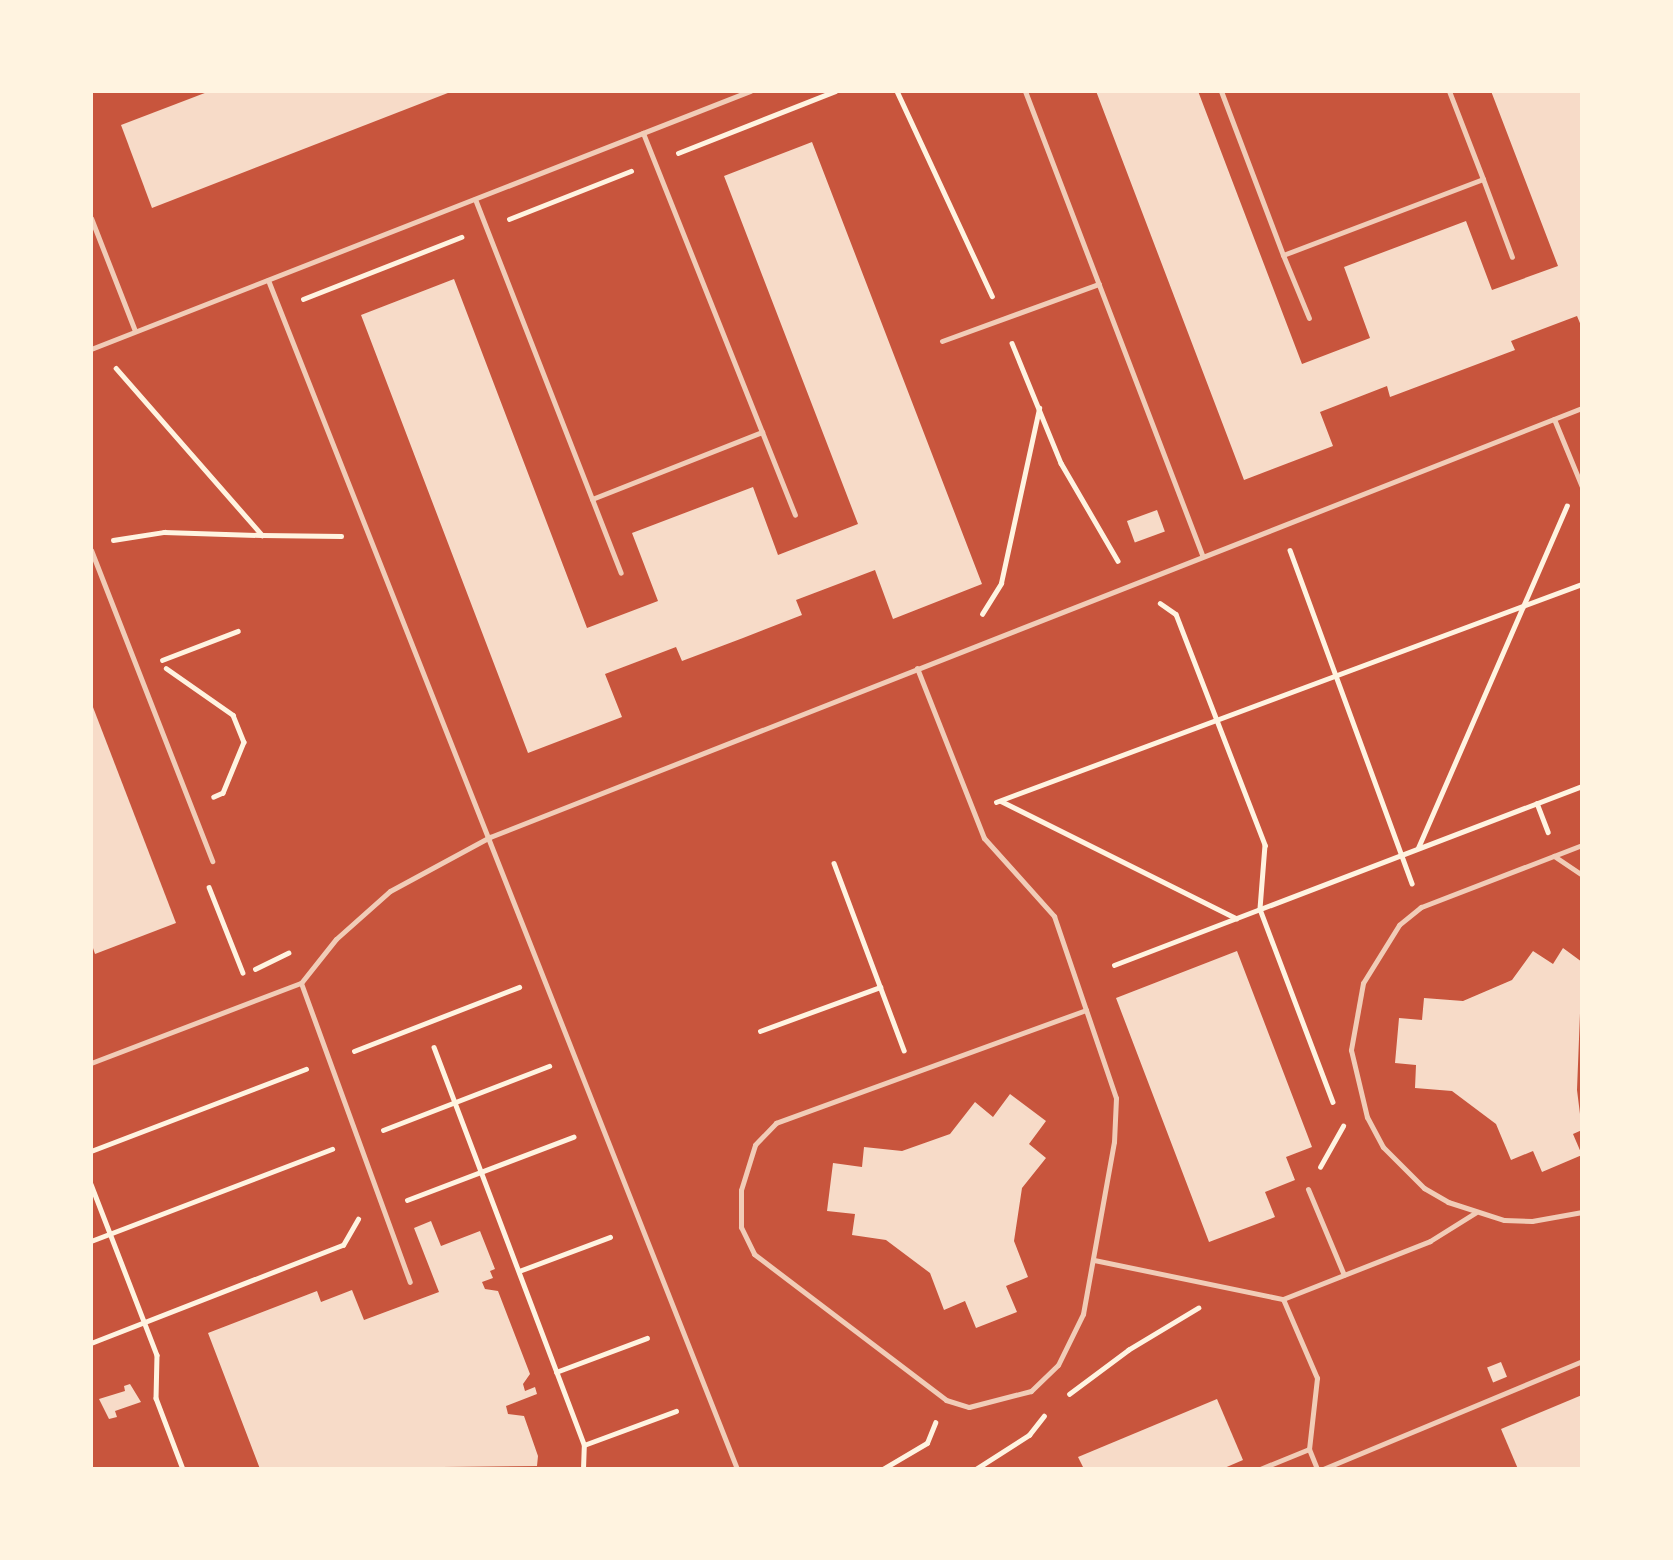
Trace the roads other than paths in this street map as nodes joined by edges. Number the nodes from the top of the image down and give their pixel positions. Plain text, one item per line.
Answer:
1 (750, 91) edge
2 (1025, 91) edge
3 (1221, 91) edge
4 (1449, 91) edge
5 (643, 133) junction
6 (1483, 179) junction
7 (475, 199) junction
8 (91, 218) edge
9 (1283, 255) junction
10 (1512, 257) dead end
11 (268, 280) junction
12 (1099, 284) junction
13 (1309, 318) dead end
14 (135, 331) junction
15 (942, 341) dead end
16 (91, 349) edge
17 (1582, 408) edge
18 (1554, 419) junction
19 (762, 432) junction
20 (1582, 487) edge
21 (592, 499) junction
22 (795, 515) dead end
23 (91, 550) edge
24 (1202, 555) junction
25 (621, 573) dead end
26 (917, 668) junction
27 (490, 837) junction
28 (1582, 845) edge
29 (1554, 856) junction
30 (212, 861) dead end
31 (1582, 875) edge
32 (302, 983) junction
33 (1086, 1010) junction
34 (91, 1063) edge
35 (1308, 1189) road end
36 (1582, 1212) edge
37 (1475, 1213) junction
38 (1094, 1260) junction
39 (1344, 1275) junction
40 (410, 1282) dead end
41 (1283, 1298) junction
42 (1582, 1360) edge
43 (1309, 1449) junction
44 (737, 1469) edge
45 (1260, 1469) edge
46 (1317, 1469) edge
47 (1323, 1469) edge

1 - 5 lane
2 - 12 lane
3 - 9 lane
4 - 6 lane
5 - 7 lane
5 - 19 lane
6 - 9 lane
6 - 10 lane
7 - 11 lane
7 - 21 lane
8 - 14 lane
9 - 13 lane
11 - 14 lane
11 - 27 lane
12 - 15 lane
12 - 24 lane
14 - 16 lane
17 - 18 lane
18 - 20 lane
18 - 24 lane
19 - 21 lane
19 - 22 lane
21 - 25 lane
23 - 30 lane
24 - 26 lane
26 - 27 lane
26 - 33 lane
27 - 32 lane
27 - 44 lane
28 - 29 lane
29 - 31 lane
29 - 37 lane
32 - 34 lane
32 - 40 lane
33 - 38 lane
33 - 38 lane
35 - 39 lane
36 - 37 lane
37 - 39 lane
38 - 41 lane
39 - 41 lane
41 - 43 lane
42 - 47 lane
43 - 45 lane
43 - 46 lane

